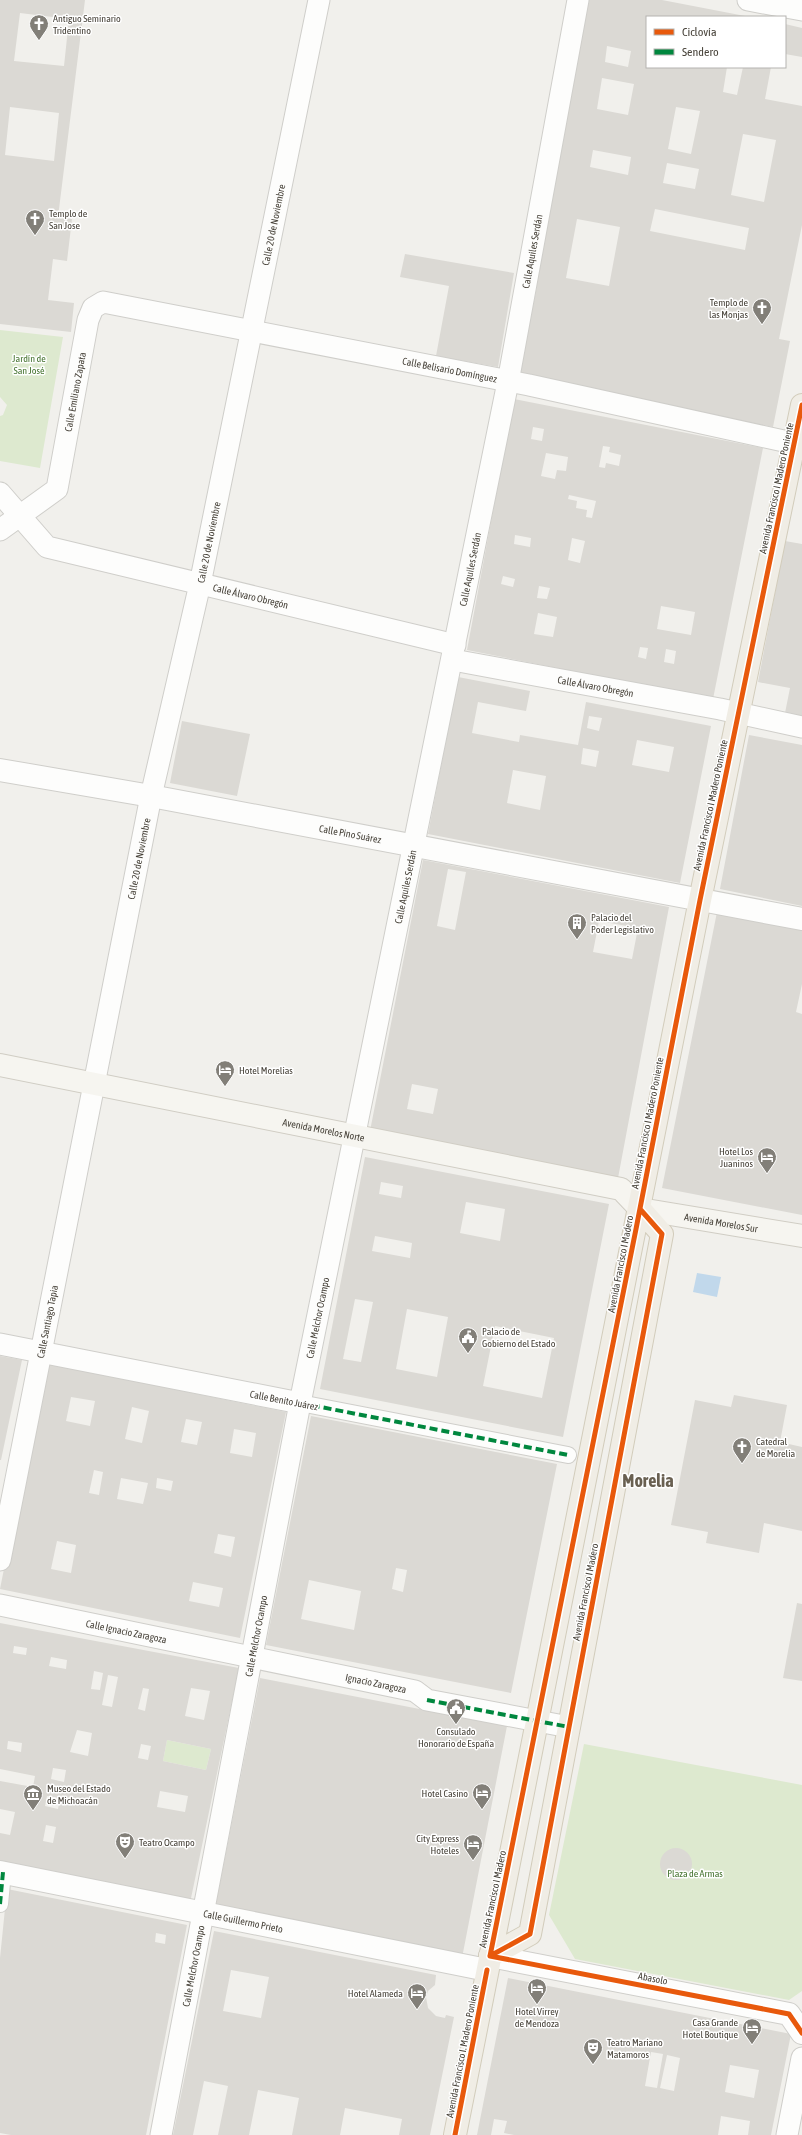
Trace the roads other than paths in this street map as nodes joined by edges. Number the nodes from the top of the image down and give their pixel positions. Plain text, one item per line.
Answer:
1 (319, 0) edge
2 (578, 0) edge
3 (748, 0) edge
4 (802, 10) edge
5 (103, 302) joint
6 (252, 331) junction
7 (508, 382) junction
8 (802, 405) edge
9 (798, 444) edge
10 (0, 493) edge
11 (21, 515) junction
12 (0, 530) edge
13 (200, 584) junction
14 (454, 652) junction
15 (739, 713) junction
16 (802, 727) edge
17 (0, 770) edge
18 (151, 796) junction
19 (414, 846) junction
20 (700, 900) junction
21 (802, 919) edge
22 (0, 1065) edge
23 (93, 1083) junction
24 (353, 1136) junction
25 (640, 1209) junction
26 (802, 1236) edge
27 (0, 1344) edge
28 (40, 1352) junction
29 (300, 1403) junction
30 (568, 1455) dead end
31 (0, 1560) edge
32 (0, 1605) edge
33 (252, 1658) junction
34 (537, 1721) junction
35 (569, 1727) junction
36 (1, 1872) edge
37 (0, 1904) edge
38 (202, 1914) junction
39 (488, 1963) junction
40 (802, 2033) edge
41 (802, 2058) edge
42 (161, 2135) edge
43 (455, 2135) edge
44 (787, 2135) edge

1 - 6 street, Calle 20 de Noviembre
2 - 7 street, Calle Aquiles Serdán
3 - 4 street
5 - 6 street, Calle Belisario Domínguez
5 - 11 street, Calle Emiliano Zapata
6 - 7 street, Calle Belisario Domínguez
6 - 13 street, Calle 20 de Noviembre
7 - 9 street, Calle Belisario Domínguez
7 - 14 street, Calle Aquiles Serdán
8 - 9 main road, Avenida Francisco I Madero Poniente
9 - 15 main road, Avenida Francisco I Madero Poniente
10 - 11 street, Calle Álvaro Obregón
11 - 12 street
11 - 13 street, Calle Álvaro Obregón
13 - 14 street, Calle Álvaro Obregón
13 - 18 street, Calle 20 de Noviembre
14 - 15 street, Calle Álvaro Obregón
14 - 19 street, Calle Aquiles Serdán
15 - 16 street, Calle Álvaro Obregón
15 - 20 main road, Avenida Francisco I Madero Poniente
17 - 18 street, Calle Pino Suárez
18 - 19 street, Calle Pino Suárez
18 - 23 street, Calle 20 de Noviembre
19 - 20 street, Calle Pino Suárez
19 - 24 street, Calle Aquiles Serdán
20 - 21 street, Calle Pino Suárez
20 - 25 main road, Avenida Francisco I Madero Poniente
22 - 23 main road, Avenida Morelos Norte
23 - 24 main road, Avenida Morelos Norte
23 - 28 street, Calle Santiago Tapia
24 - 25 main road, Avenida Morelos Norte
24 - 29 street, Calle Melchor Ocampo
25 - 26 main road, Avenida Morelos Sur
25 - 34 main road, Avenida Francisco I Madero
25 - 35 main road, Avenida Francisco I Madero
27 - 28 street, Calle Benito Juárez
28 - 29 street, Calle Benito Juárez
28 - 31 street, Calle Santiago Tapia
29 - 30 street, Calle Benito Juárez
29 - 33 street, Calle Melchor Ocampo
32 - 33 street, Calle Ignacio Zaragoza
33 - 34 street, Ignacio Zaragoza
33 - 38 street, Calle Melchor Ocampo
34 - 35 street, Ignacio Zaragoza
34 - 39 main road, Avenida Francisco I Madero
35 - 39 main road, Avenida Francisco I Madero
36 - 37 street
36 - 38 street, Calle Guillermo Prieto
38 - 39 street, Calle Guillermo Prieto
38 - 42 street, Calle Melchor Ocampo
39 - 40 street, Abasolo
39 - 43 main road, Avenida Francisco I. Madero Poniente
41 - 44 street

